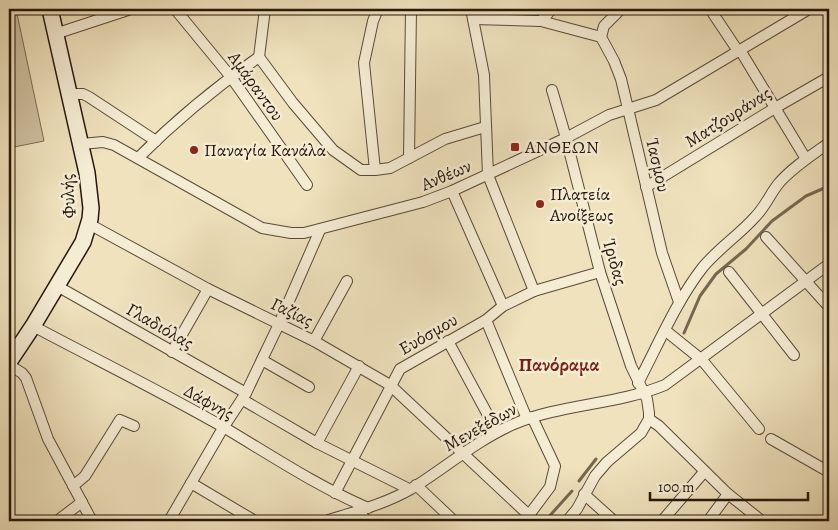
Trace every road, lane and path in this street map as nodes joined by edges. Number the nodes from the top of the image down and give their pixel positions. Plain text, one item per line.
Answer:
1 (50, 9) edge
2 (131, 9) edge
3 (175, 9) edge
4 (265, 9) edge
5 (378, 9) edge
6 (411, 9) edge
7 (552, 9) edge
8 (621, 9) edge
9 (710, 9) edge
10 (809, 9) edge
11 (472, 14) edge
12 (541, 21) junction
13 (55, 34) junction
14 (601, 37) junction
15 (739, 50) junction
16 (259, 57) junction
17 (232, 77) junction
18 (829, 77) edge
19 (552, 90) dead end
20 (69, 94) junction
21 (628, 108) junction
22 (775, 108) junction
23 (485, 126) junction
24 (566, 138) junction
25 (156, 141) junction
26 (829, 143) edge
27 (81, 144) junction
28 (138, 158) junction
29 (409, 158) junction
30 (806, 159) junction
31 (375, 170) junction
32 (488, 175) junction
33 (307, 185) dead end
34 (646, 187) junction
35 (452, 191) junction
36 (89, 224) junction
37 (320, 230) junction
38 (766, 237) dead end
39 (829, 264) edge
40 (600, 272) junction
41 (729, 272) dead end
42 (347, 281) dead end
43 (806, 281) junction
44 (57, 286) junction
45 (208, 289) junction
46 (534, 291) junction
47 (679, 302) junction
48 (503, 306) junction
49 (829, 307) edge
50 (763, 314) junction
51 (486, 320) junction
52 (279, 324) junction
53 (33, 326) junction
54 (666, 331) junction
55 (314, 341) junction
56 (448, 341) junction
57 (172, 352) junction
58 (794, 355) dead end
59 (262, 360) junction
60 (702, 360) junction
61 (9, 364) edge
62 (359, 366) junction
63 (390, 385) junction
64 (309, 387) dead end
65 (641, 387) junction
66 (245, 396) junction
67 (530, 418) junction
68 (649, 420) junction
69 (134, 426) dead end
70 (223, 428) junction
71 (759, 430) dead end
72 (497, 432) junction
73 (771, 439) dead end
74 (317, 443) junction
75 (463, 454) junction
76 (352, 462) junction
77 (704, 472) junction
78 (829, 472) edge
79 (191, 484) junction
80 (73, 486) junction
81 (413, 487) junction
82 (335, 493) junction
83 (584, 494) junction
84 (728, 494) junction
85 (82, 502) junction
86 (363, 509) junction
87 (532, 518) edge
88 (57, 521) edge
89 (92, 521) edge
90 (169, 521) edge
91 (255, 521) edge
92 (326, 521) edge
93 (367, 521) edge
94 (454, 521) edge
95 (567, 521) edge
96 (614, 521) edge
97 (662, 521) edge
98 (708, 521) edge
99 (762, 521) edge

1 - 13 main road, Φυλής
2 - 13 street
3 - 17 street, Αμάραντου
4 - 16 street
5 - 31 street
6 - 29 street
7 - 12 street
8 - 14 street
9 - 15 street
10 - 15 street, Ανθέων
11 - 12 street
11 - 23 street
12 - 14 street
13 - 20 main road, Φυλής
14 - 21 street, Ίασμου
15 - 21 street, Ανθέων
15 - 22 street
16 - 17 street
16 - 31 street
17 - 25 street
17 - 33 street, Αμάραντου
18 - 22 street, Ματζουράνας
19 - 24 street, Ίριδας
20 - 25 street
20 - 27 main road, Φυλής
21 - 24 street, Ανθέων
21 - 34 street, Ίασμου
22 - 30 street
22 - 34 street, Ματζουράνας
23 - 29 street
23 - 32 street
24 - 32 street, Ανθέων
24 - 40 street, Ίριδας
25 - 28 street
26 - 30 street
27 - 28 street, Ανθέων
27 - 36 main road, Φυλής
28 - 37 street, Ανθέων
29 - 31 street
30 - 47 street
32 - 35 street, Ανθέων
32 - 46 street
34 - 47 street, Ίασμου
35 - 37 street, Ανθέων
35 - 48 street
36 - 44 main road, Φυλής
36 - 45 street, Γαζίας
37 - 52 street
38 - 43 street
39 - 43 street, Μενεξέδων
40 - 46 street, Ευόσμου
40 - 65 street, Ίριδας
41 - 50 street
42 - 55 street
43 - 49 street
43 - 50 street, Μενεξέδων
44 - 53 main road, Φυλής
44 - 57 street, Γλαδιόλας
45 - 52 street, Γαζίας
45 - 57 street
46 - 48 street, Ευόσμου
47 - 54 street
48 - 51 street, Ευόσμου
50 - 58 street
50 - 60 street, Μενεξέδων
51 - 56 street, Ευόσμου
51 - 67 street
52 - 55 street, Γαζίας
52 - 59 street
53 - 61 main road, Φυλής
53 - 70 street, Δάφνης
54 - 60 street
54 - 65 street
55 - 62 street, Γαζίας
56 - 63 street, Ευόσμου
56 - 72 street
57 - 66 street, Γλαδιόλας
59 - 64 street
59 - 66 street
60 - 65 street, Μενεξέδων
60 - 71 street
61 - 80 street
62 - 63 street, Γαζίας
62 - 74 street
63 - 75 street, Γαζίας
63 - 76 street, Ευόσμου
65 - 67 street, Μενεξέδων
65 - 68 street, Ίριδας
66 - 70 street
66 - 74 street, Γλαδιόλας
67 - 72 street, Μενεξέδων
67 - 87 street
68 - 77 street
68 - 83 street
69 - 80 street
70 - 79 street
70 - 82 street, Δάφνης
72 - 75 street, Μενεξέδων
73 - 78 street
74 - 76 street, Γλαδιόλας
75 - 81 street, Μενεξέδων
75 - 87 street, Γαζίας
76 - 81 street, Γλαδιόλας
76 - 82 street, Ευόσμου
77 - 84 street
77 - 97 street
79 - 90 street
79 - 91 street
80 - 85 street
81 - 86 street, Μενεξέδων
81 - 94 street, Γλαδιόλας
82 - 86 street, Δάφνης
83 - 95 street
83 - 96 street
84 - 98 street
84 - 99 street
85 - 88 street
85 - 89 street
86 - 92 street, Μενεξέδων
86 - 93 street

